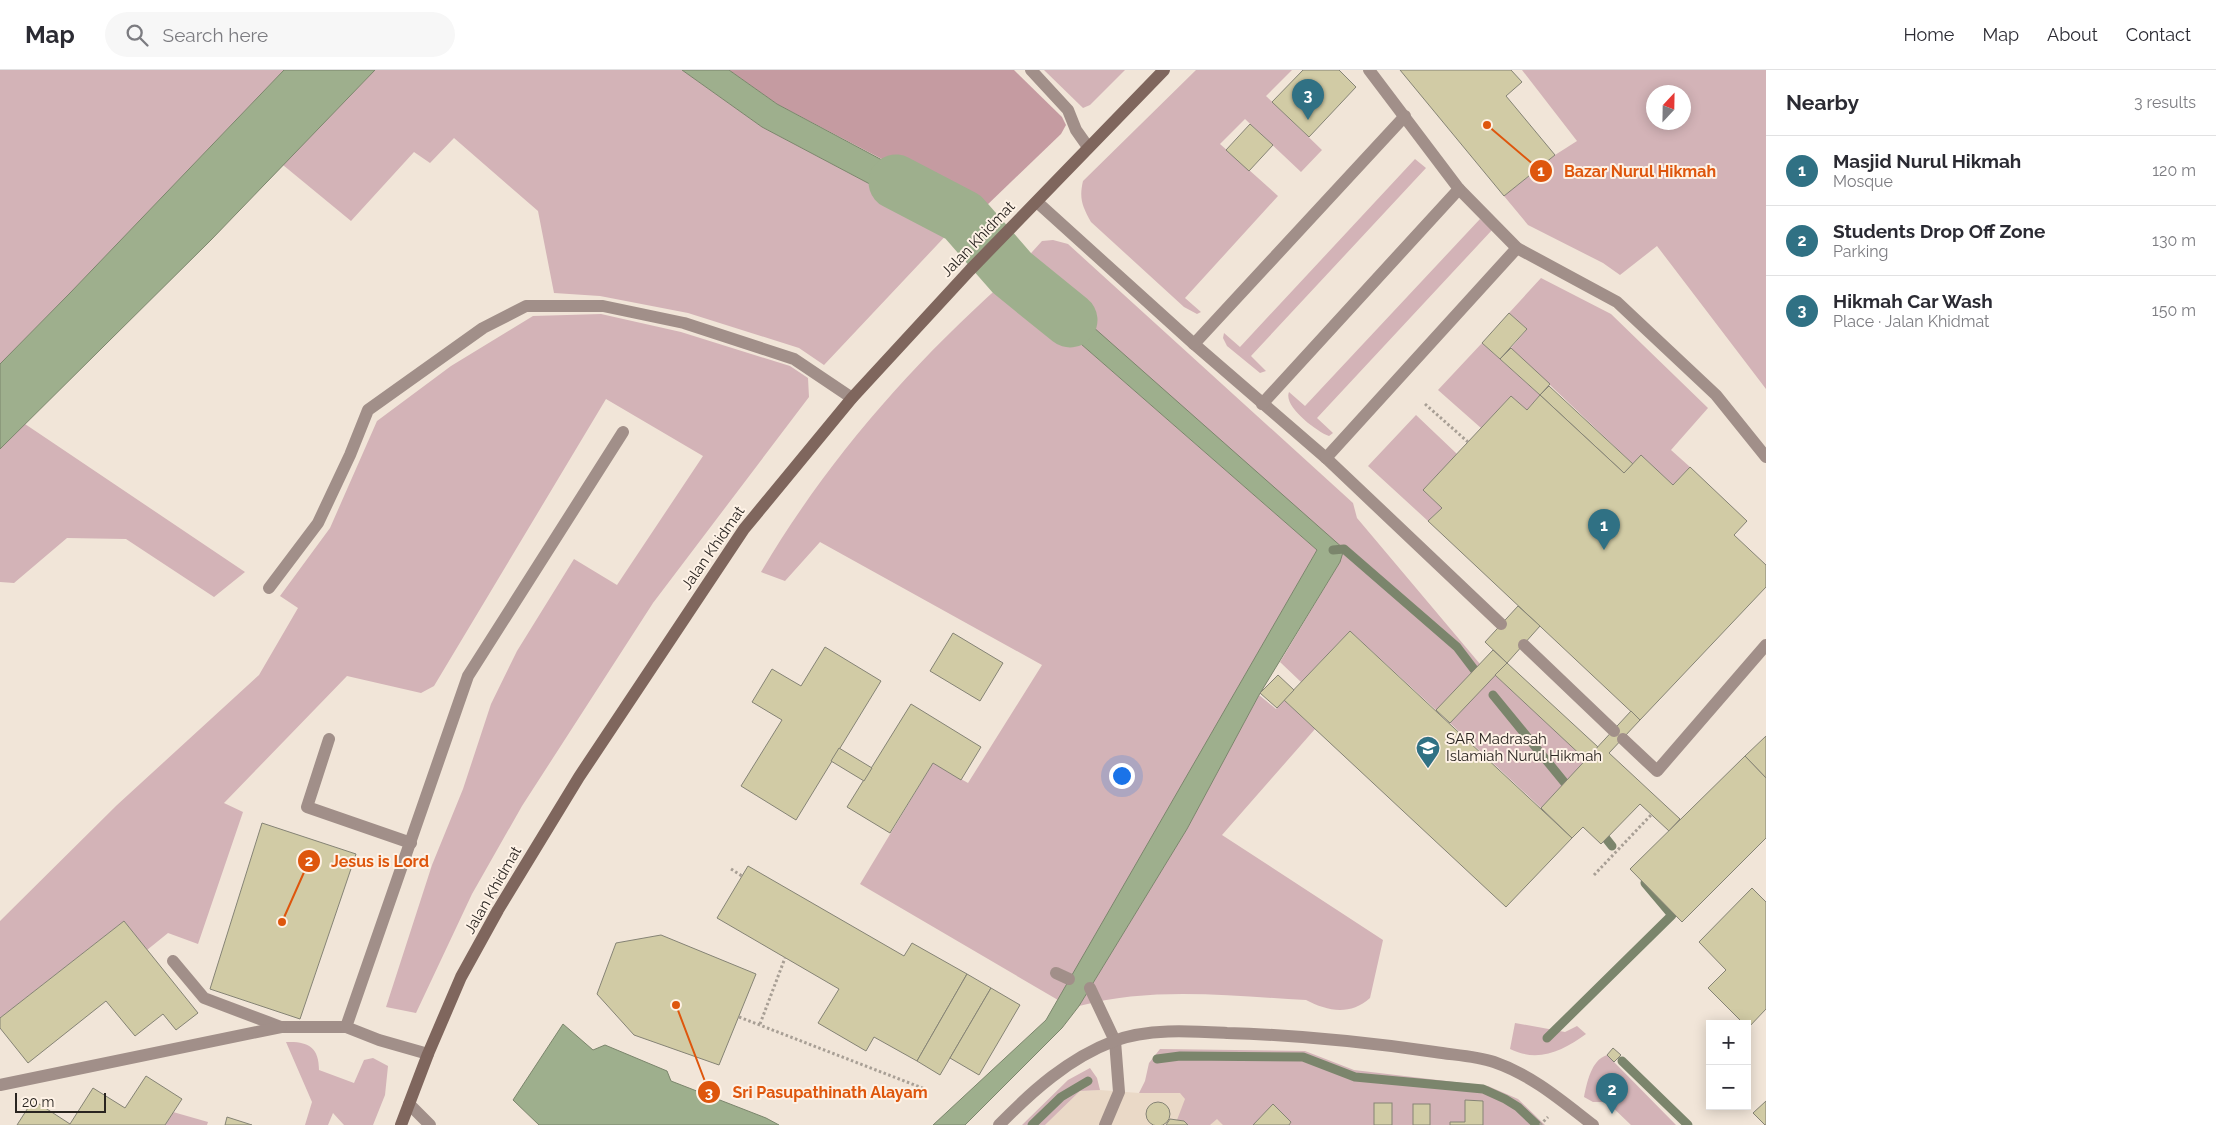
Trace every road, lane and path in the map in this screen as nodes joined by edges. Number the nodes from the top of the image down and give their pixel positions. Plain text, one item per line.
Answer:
1 (1030, 70) edge
2 (1164, 70) edge
3 (1369, 70) edge
4 (1405, 116) junction
5 (1088, 147) junction
6 (1458, 189) junction
7 (1037, 202) junction
8 (1517, 248) junction
9 (1194, 344) junction
10 (852, 398) junction
11 (1262, 404) junction
12 (1425, 404) dead end
13 (624, 432) dead end
14 (1468, 442) dead end
15 (1766, 456) edge
16 (1326, 458) junction
17 (269, 588) dead end
18 (1501, 624) dead end
19 (1524, 645) dead end
20 (1766, 645) edge
21 (329, 739) dead end
22 (1652, 814) dead end
23 (411, 843) junction
24 (731, 869) dead end
25 (1594, 875) dead end
26 (742, 876) dead end
27 (785, 958) dead end
28 (173, 961) dead end
29 (1056, 973) dead end
30 (1069, 979) dead end
31 (1090, 988) dead end
32 (739, 1017) dead end
33 (760, 1024) junction
34 (346, 1027) junction
35 (281, 1028) junction
36 (1115, 1041) junction
37 (428, 1054) junction
38 (0, 1084) edge
39 (925, 1089) dead end
40 (409, 1104) junction
41 (401, 1125) edge
42 (430, 1125) edge
43 (998, 1125) edge
44 (1105, 1125) edge
45 (1593, 1125) edge

1 - 5 street
2 - 5 street, Jalan Khidmat
3 - 4 street
4 - 6 street
4 - 9 street
5 - 7 street, Jalan Khidmat
6 - 8 street
6 - 11 street
7 - 9 street
7 - 10 street, Jalan Khidmat
8 - 15 street
8 - 16 street
9 - 11 street
10 - 17 street
10 - 37 street, Jalan Khidmat
11 - 16 street
12 - 14 path
13 - 23 street
16 - 18 street
19 - 20 street
21 - 23 street
22 - 25 path
23 - 34 street
24 - 26 path
27 - 33 path
28 - 35 street
29 - 30 street
31 - 36 street
32 - 33 path
33 - 39 path
34 - 35 street
34 - 37 street
35 - 38 street
36 - 43 street
36 - 44 street
36 - 45 street
37 - 40 street, Jalan Khidmat
40 - 41 street, Jalan Khidmat
40 - 42 street

